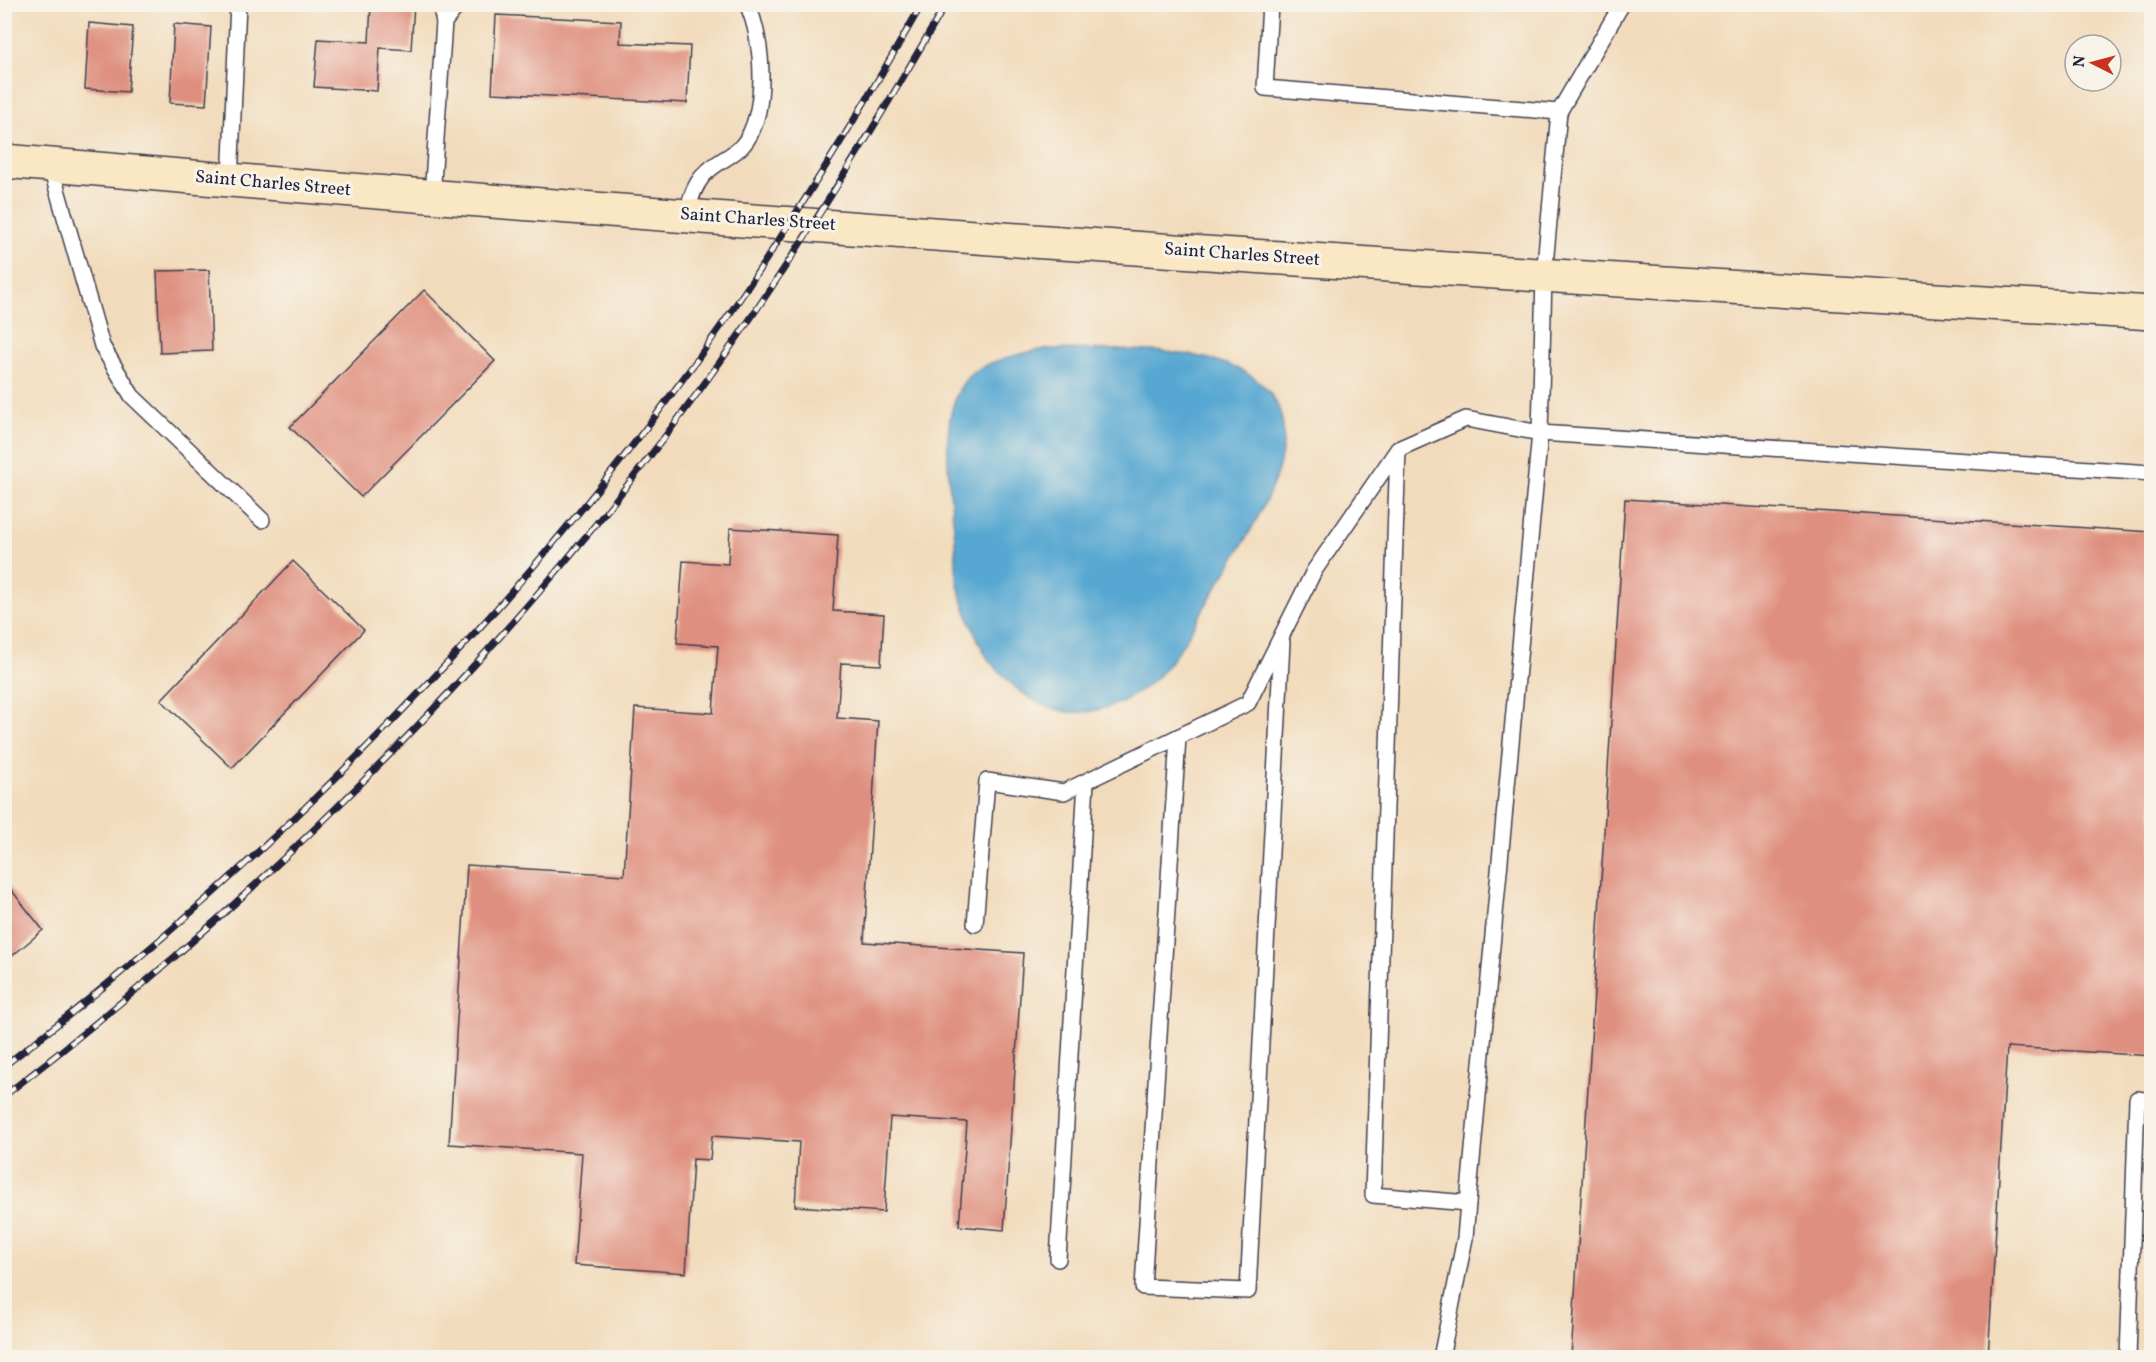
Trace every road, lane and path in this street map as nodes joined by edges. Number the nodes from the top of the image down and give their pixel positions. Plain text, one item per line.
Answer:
1 (238, 4) edge
2 (440, 4) edge
3 (459, 4) edge
4 (747, 4) edge
5 (1270, 4) edge
6 (1622, 4) edge
7 (444, 22) junction
8 (1559, 112) junction
9 (4, 161) edge
10 (50, 165) junction
11 (230, 181) junction
12 (432, 197) junction
13 (686, 215) junction
14 (1544, 276) junction
15 (2151, 313) edge
16 (1540, 433) junction
17 (1398, 449) junction
18 (2151, 473) edge
19 (262, 520) dead end
20 (1282, 635) junction
21 (1178, 737) junction
22 (1086, 782) junction
23 (975, 924) dead end
24 (2151, 1101) edge
25 (1468, 1203) junction
26 (1058, 1259) dead end
27 (1441, 1358) edge
28 (2128, 1358) edge

1 - 11 lane
2 - 7 lane
3 - 7 lane
4 - 13 lane
5 - 8 lane
6 - 8 lane
7 - 12 lane
8 - 14 lane
9 - 10 main road, Saint Charles Street
10 - 11 main road, Saint Charles Street
10 - 19 lane
11 - 12 main road, Saint Charles Street
12 - 13 main road, Saint Charles Street
13 - 14 main road, Saint Charles Street
14 - 15 main road, Saint Charles Street
14 - 16 lane
16 - 17 lane
16 - 18 lane
16 - 25 lane
17 - 20 lane
17 - 25 lane
20 - 21 lane
20 - 21 lane
21 - 22 lane
22 - 23 lane
22 - 26 lane
24 - 28 lane
25 - 27 lane

